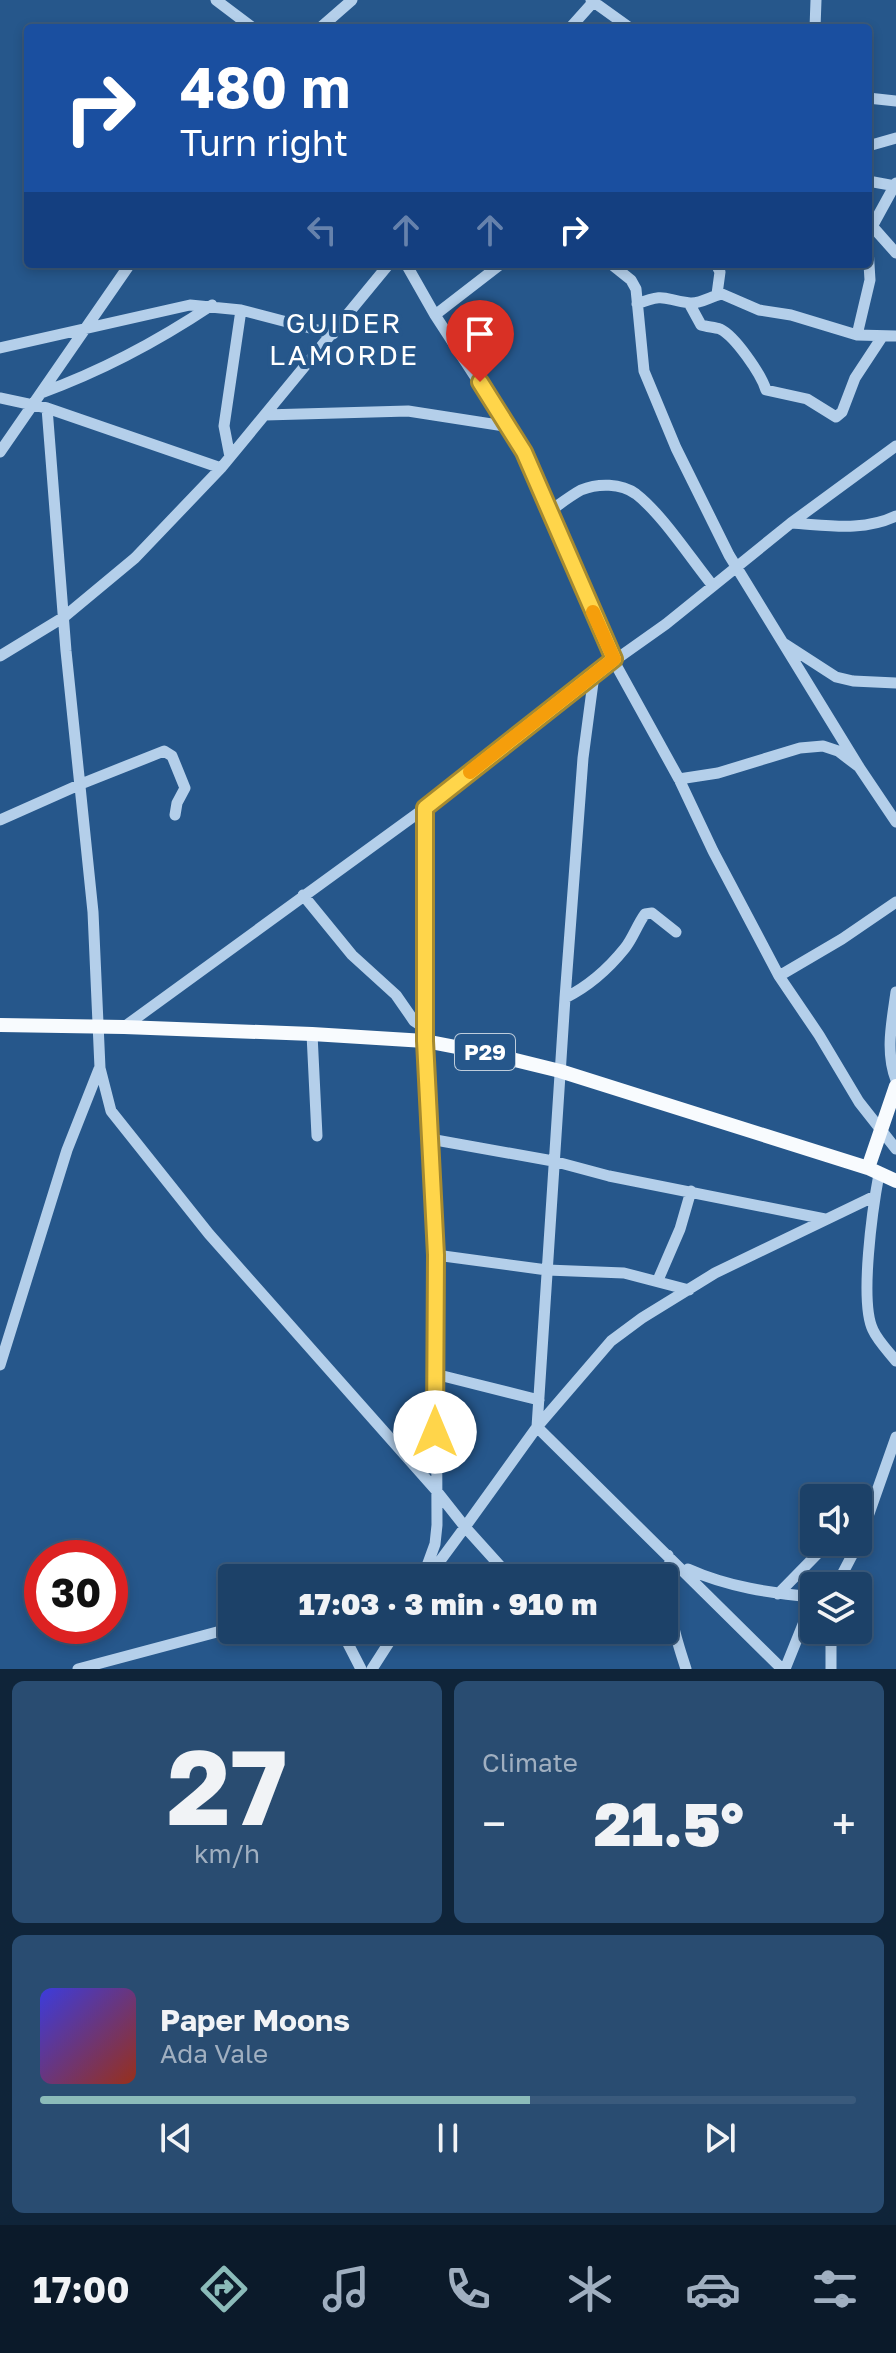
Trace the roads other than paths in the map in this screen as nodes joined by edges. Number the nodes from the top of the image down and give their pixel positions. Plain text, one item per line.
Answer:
1 (216, 0) edge
2 (352, 0) edge
3 (816, 0) edge
4 (593, 1) edge
5 (248, 24) edge
6 (325, 24) edge
7 (573, 24) edge
8 (625, 24) edge
9 (815, 24) edge
10 (872, 98) edge
11 (896, 101) edge
12 (896, 138) edge
13 (872, 145) edge
14 (872, 182) edge
15 (896, 185) edge
16 (872, 227) edge
17 (872, 232) edge
18 (896, 253) edge
19 (127, 268) edge
20 (386, 268) edge
21 (408, 268) edge
22 (496, 268) edge
23 (616, 268) edge
24 (718, 268) edge
25 (869, 268) edge
26 (717, 294) junction
27 (689, 303) junction
28 (637, 304) junction
29 (212, 305) junction
30 (241, 310) junction
31 (435, 315) junction
32 (83, 329) junction
33 (333, 334) junction
34 (857, 335) junction
35 (896, 336) edge
36 (882, 337) junction
37 (0, 348) edge
38 (41, 393) junction
39 (0, 398) edge
40 (33, 404) junction
41 (47, 408) junction
42 (265, 415) junction
43 (511, 427) junction
44 (896, 446) edge
45 (0, 452) edge
46 (230, 457) junction
47 (881, 457) junction
48 (896, 462) edge
49 (221, 468) junction
50 (550, 511) junction
51 (896, 516) edge
52 (791, 523) junction
53 (735, 567) junction
54 (713, 586) junction
55 (64, 617) junction
56 (781, 641) junction
57 (0, 656) edge
58 (614, 659) junction
59 (594, 675) junction
60 (896, 683) edge
61 (859, 767) junction
62 (679, 779) junction
63 (81, 784) junction
64 (425, 808) junction
65 (175, 815) dead end
66 (0, 820) edge
67 (896, 822) edge
68 (303, 895) junction
69 (896, 902) edge
70 (676, 932) dead end
71 (779, 976) junction
72 (896, 992) edge
73 (565, 998) junction
74 (0, 1025) edge
75 (98, 1027) junction
76 (124, 1027) junction
77 (312, 1034) junction
78 (425, 1034) junction
79 (100, 1068) junction
80 (560, 1071) junction
81 (896, 1080) edge
82 (896, 1086) edge
83 (882, 1129) junction
84 (317, 1136) dead end
85 (430, 1139) junction
86 (896, 1149) edge
87 (553, 1161) junction
88 (874, 1171) junction
89 (896, 1181) edge
90 (691, 1191) junction
91 (875, 1196) junction
92 (826, 1220) junction
93 (436, 1255) junction
94 (547, 1270) junction
95 (658, 1280) junction
96 (689, 1290) junction
97 (896, 1361) edge
98 (0, 1365) edge
99 (435, 1374) junction
100 (539, 1400) junction
101 (537, 1427) junction
102 (896, 1437) edge
103 (435, 1489) junction
104 (872, 1492) edge
105 (465, 1527) junction
106 (668, 1555) junction
107 (815, 1556) edge
108 (432, 1564) edge
109 (436, 1564) edge
110 (498, 1564) edge
111 (680, 1566) junction
112 (778, 1594) junction
113 (218, 1632) edge
114 (348, 1644) edge
115 (388, 1644) edge
116 (831, 1644) edge
117 (78, 1669) edge
118 (361, 1669) edge
119 (372, 1669) edge
120 (686, 1669) edge
121 (784, 1669) edge
122 (831, 1669) edge

1 - 5 street
2 - 6 street
3 - 9 street
4 - 7 street
4 - 8 street
10 - 11 street
12 - 13 street
14 - 15 street
15 - 16 street
17 - 18 street
19 - 32 street
20 - 33 street
21 - 31 street
22 - 31 street
23 - 28 street
24 - 26 street
25 - 34 street
26 - 27 street
26 - 34 street
27 - 28 street
27 - 36 street
28 - 53 street
29 - 30 street
29 - 32 street
29 - 38 street
30 - 33 street
30 - 46 street
31 - 43 street
32 - 37 street
32 - 38 street
33 - 42 street
34 - 36 street
35 - 36 street
38 - 40 street
39 - 40 street
40 - 41 street
40 - 45 street
41 - 49 street
41 - 55 street
42 - 43 street
42 - 46 street
43 - 50 street
44 - 47 street
46 - 49 street
47 - 48 street
47 - 52 street
49 - 55 street
50 - 54 street
50 - 58 street
51 - 52 street
52 - 53 street
53 - 54 street
53 - 56 street
54 - 58 street
55 - 57 street
55 - 63 street
56 - 60 street
56 - 61 street
58 - 59 street
58 - 62 street
59 - 64 street
59 - 73 street
61 - 62 street
61 - 67 street
62 - 71 street
63 - 65 street
63 - 66 street
63 - 75 street
64 - 68 street
64 - 78 street
68 - 76 street
68 - 78 street
69 - 71 street
70 - 73 street
71 - 83 street
72 - 81 street
73 - 80 street
74 - 75 main road, P29
75 - 76 main road, P29
75 - 79 street
76 - 77 main road, P29
77 - 78 main road, P29
77 - 84 street
78 - 80 main road, P29
78 - 85 street
79 - 98 street
79 - 103 street
80 - 87 street
80 - 88 main road, P29
82 - 83 main road
83 - 86 street
83 - 88 main road
85 - 87 street
85 - 93 street
87 - 90 street
87 - 94 street
88 - 89 main road
88 - 91 street
90 - 92 street
90 - 95 street
91 - 92 street
91 - 97 street
92 - 96 street
93 - 94 street
93 - 99 street
94 - 95 street
94 - 100 street
95 - 96 street
96 - 101 street
99 - 100 street
99 - 103 street
100 - 101 street
101 - 105 street
101 - 106 street
102 - 104 street
103 - 105 street
103 - 108 street
105 - 109 street
105 - 110 street
106 - 111 street
106 - 120 street
107 - 112 street
111 - 112 street
111 - 121 street
112 - 121 street
113 - 117 street
114 - 118 street
115 - 119 street
116 - 122 street

